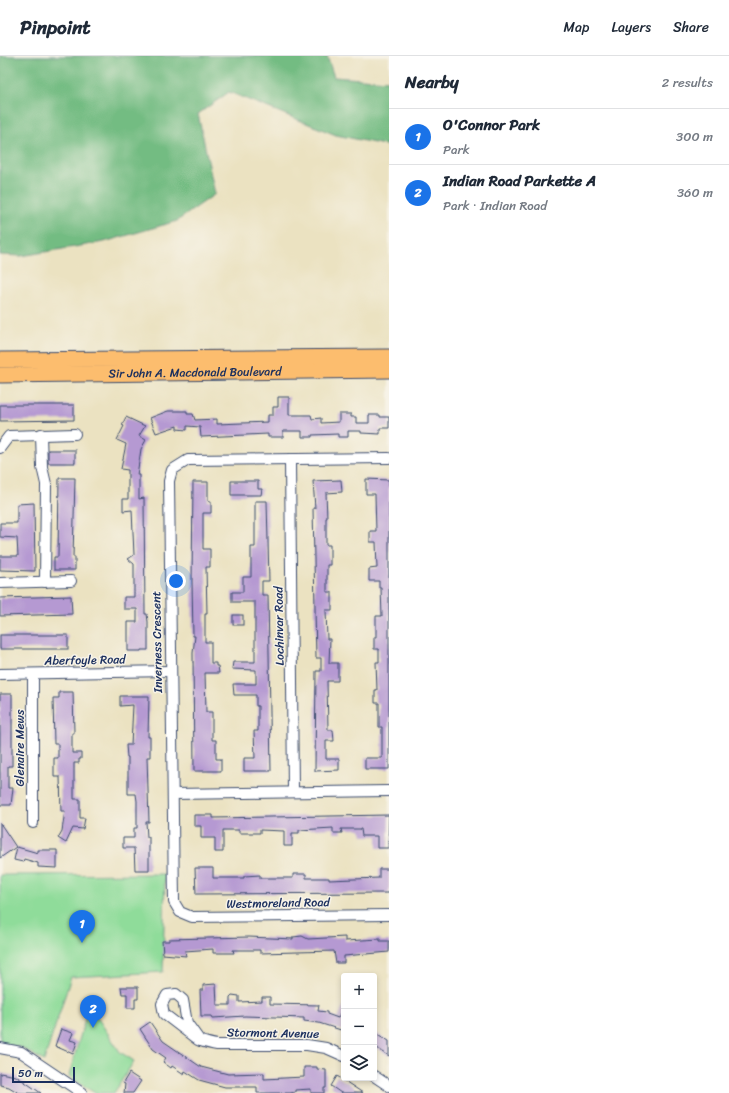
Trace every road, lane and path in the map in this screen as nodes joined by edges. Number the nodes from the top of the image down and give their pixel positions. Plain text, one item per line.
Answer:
1 (389, 357) edge
2 (0, 360) edge
3 (389, 370) edge
4 (0, 375) edge
5 (41, 434) junction
6 (75, 434) dead end
7 (0, 448) edge
8 (290, 458) junction
9 (389, 458) edge
10 (71, 581) dead end
11 (45, 582) junction
12 (0, 583) edge
13 (170, 671) junction
14 (0, 674) edge
15 (32, 674) junction
16 (389, 791) edge
17 (294, 792) junction
18 (173, 794) junction
19 (33, 823) dead end
20 (174, 902) joint
21 (389, 915) edge
22 (200, 1041) junction
23 (0, 1048) edge
24 (341, 1055) edge
25 (377, 1078) edge
26 (389, 1086) edge
27 (82, 1093) edge

1 - 2 main road, Sir John A. Macdonald Boulevard
3 - 4 main road, Sir John A. Macdonald Boulevard
5 - 6 street
5 - 7 street
5 - 11 street
8 - 9 street, Inverness Crescent
8 - 13 street, Inverness Crescent
8 - 17 street, Lochinvar Road
10 - 11 street
11 - 12 street
13 - 15 street, Aberfoyle Road
13 - 18 street, Inverness Crescent
14 - 15 street, Aberfoyle Road
15 - 19 street, Glenaire Mews
16 - 17 street
17 - 18 street
18 - 20 street, Inverness Crescent
20 - 21 street, Westmoreland Road
22 - 22 street, Stormont Avenue
22 - 24 street, Stormont Avenue
23 - 27 street
25 - 26 street

